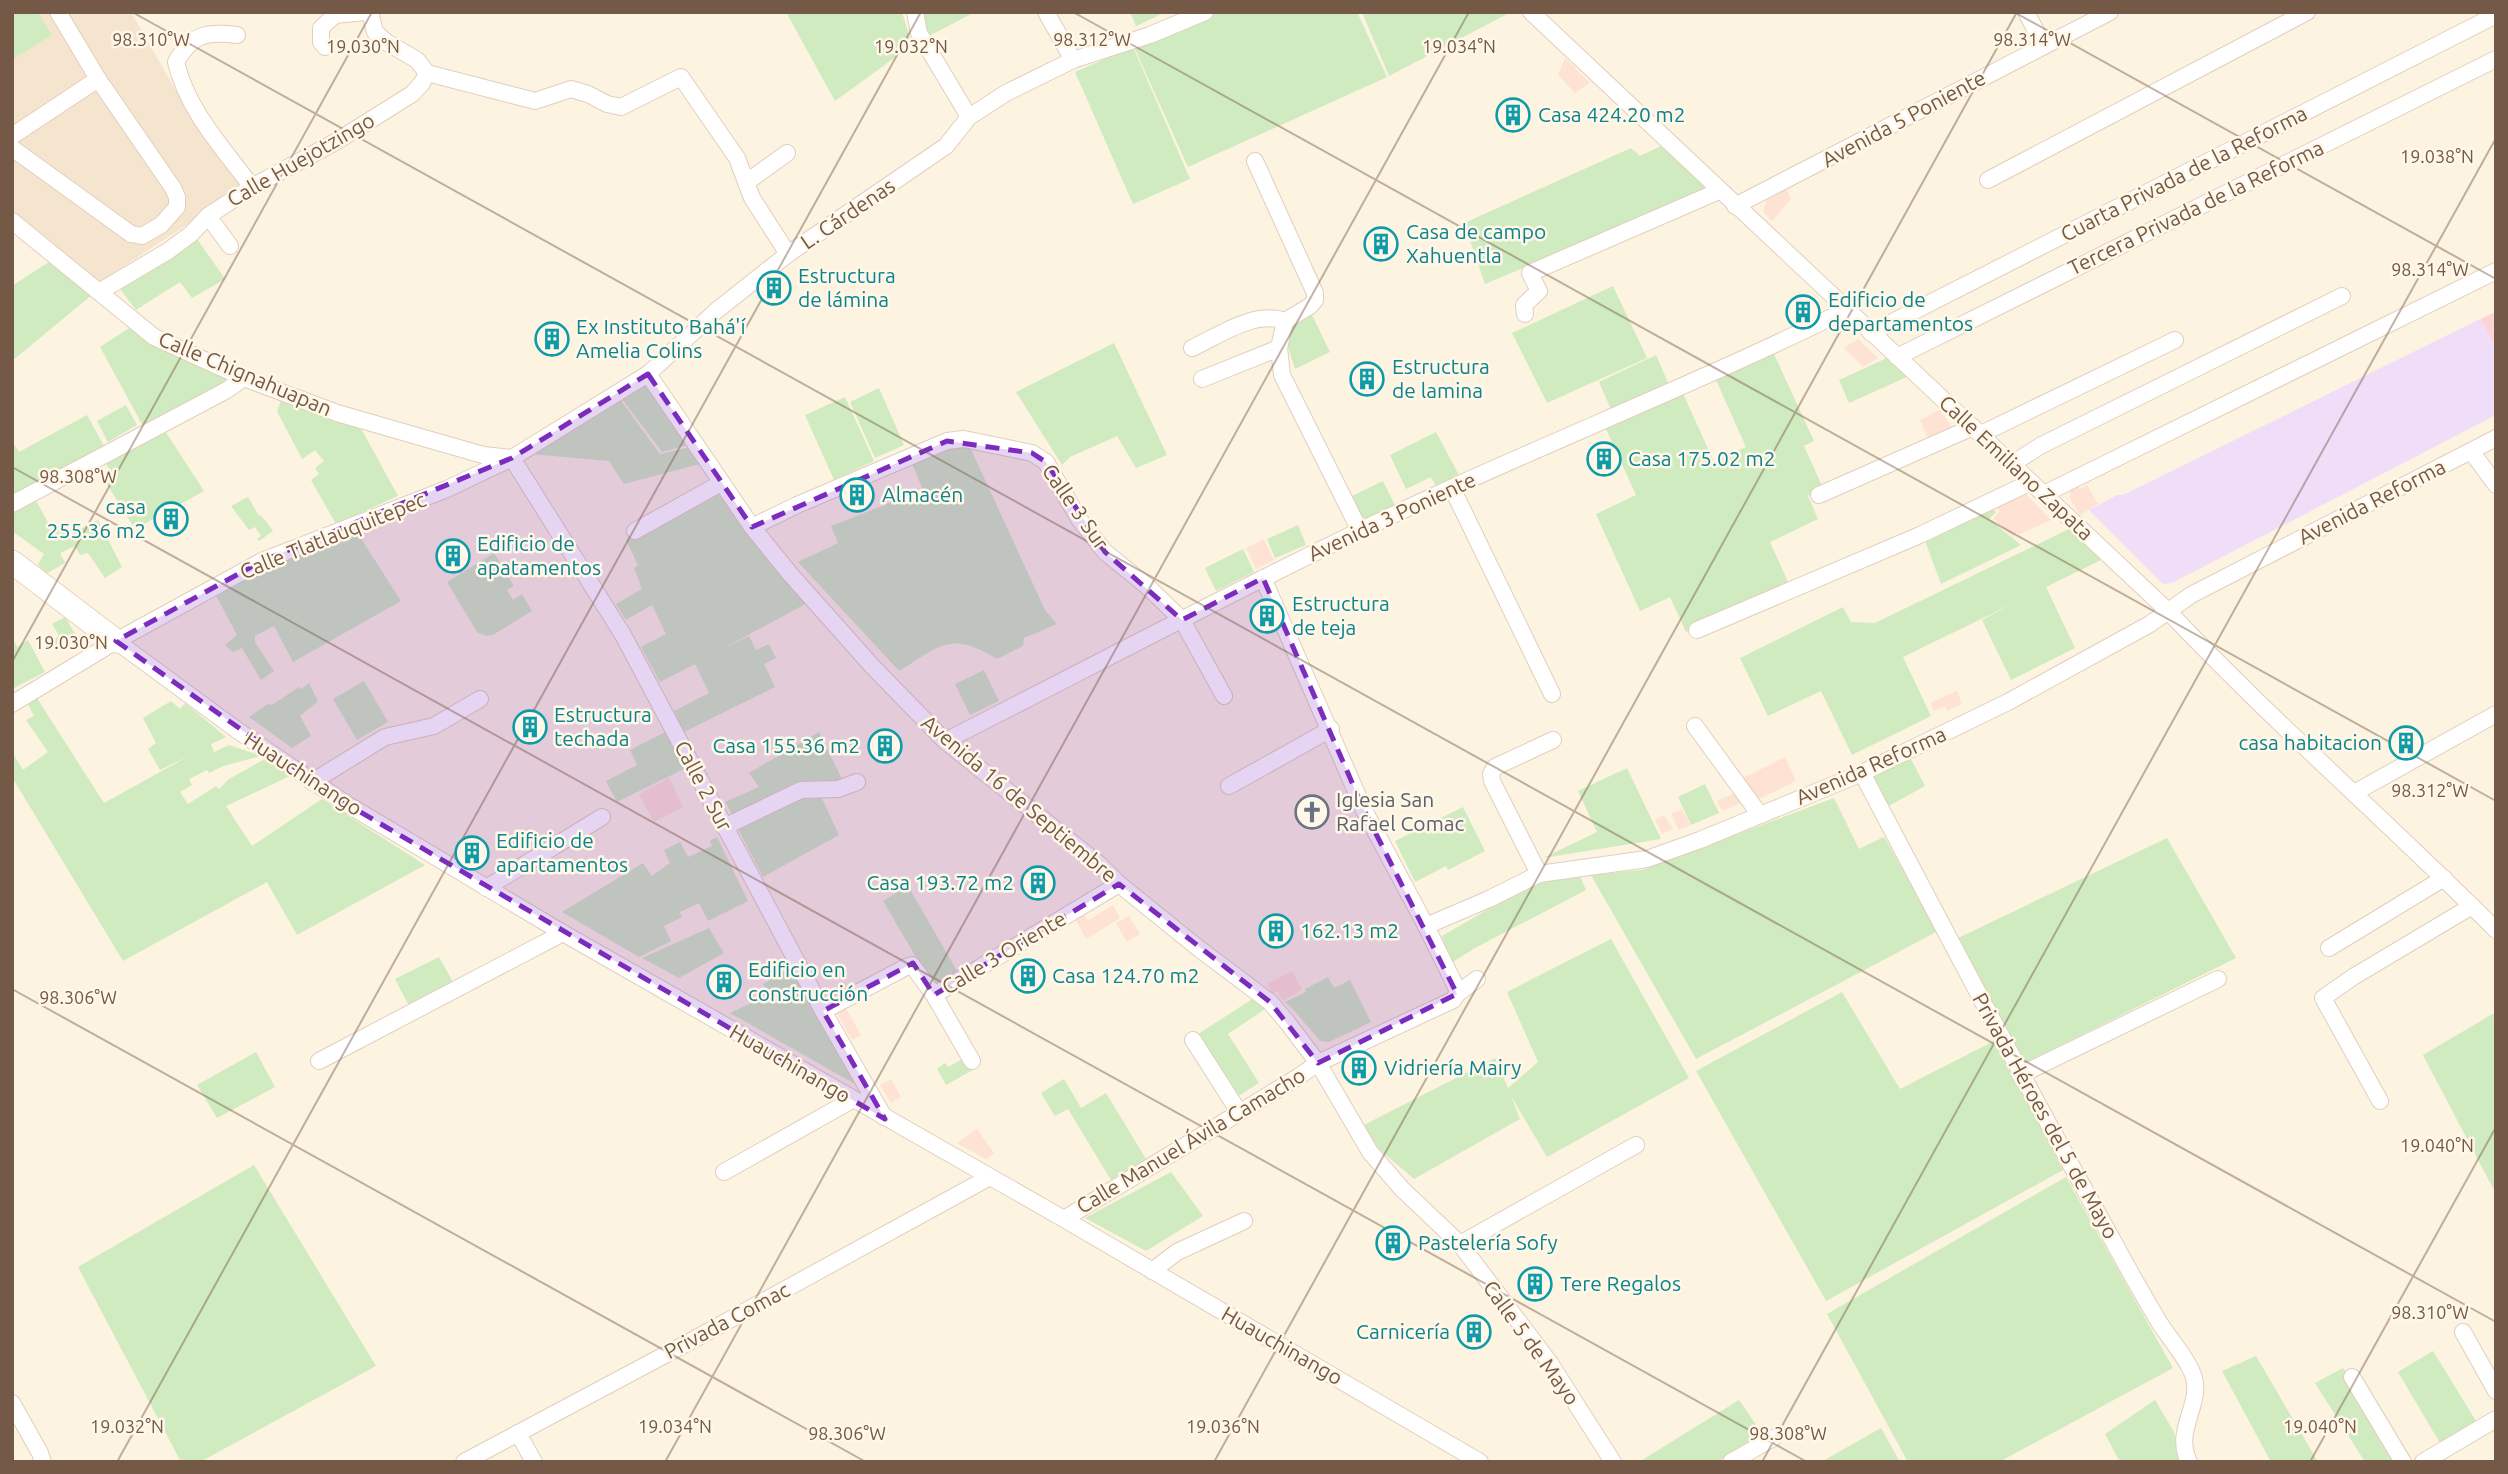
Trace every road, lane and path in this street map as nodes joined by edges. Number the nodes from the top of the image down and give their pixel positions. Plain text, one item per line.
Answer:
1 (58, 12) edge
2 (365, 12) edge
3 (370, 12) edge
4 (915, 12) edge
5 (1046, 12) edge
6 (1205, 12) edge
7 (1531, 12) edge
8 (2026, 12) edge
9 (2110, 12) edge
10 (2307, 12) edge
11 (2496, 15) edge
12 (237, 35) dead end
13 (2044, 46) junction
14 (325, 47) dead end
15 (2496, 59) edge
16 (1073, 60) junction
17 (426, 73) junction
18 (98, 79) junction
19 (969, 117) junction
20 (12, 136) edge
21 (12, 148) edge
22 (787, 153) dead end
23 (1255, 161) dead end
24 (1988, 180) dead end
25 (747, 182) junction
26 (252, 187) junction
27 (1719, 191) junction
28 (1735, 206) junction
29 (208, 216) junction
30 (12, 222) edge
31 (230, 246) dead end
32 (788, 254) junction
33 (2496, 271) edge
34 (99, 292) junction
35 (2342, 296) dead end
36 (1846, 310) junction
37 (1525, 314) dead end
38 (1285, 321) junction
39 (1871, 333) junction
40 (2175, 340) dead end
41 (1192, 348) dead end
42 (1279, 348) junction
43 (1897, 357) junction
44 (648, 374) junction
45 (244, 378) junction
46 (1202, 379) dead end
47 (1977, 431) junction
48 (2496, 438) edge
49 (2471, 451) junction
50 (512, 458) junction
51 (2012, 464) junction
52 (2031, 482) junction
53 (721, 483) junction
54 (2496, 485) edge
55 (1452, 488) junction
56 (2044, 494) junction
57 (1819, 495) dead end
58 (12, 503) edge
59 (752, 527) junction
60 (635, 531) dead end
61 (1360, 531) junction
62 (15, 569) edge
63 (1263, 578) junction
64 (2168, 611) junction
65 (1182, 620) junction
66 (1697, 630) dead end
67 (116, 641) junction
68 (1552, 694) dead end
69 (1224, 696) dead end
70 (480, 699) dead end
71 (12, 704) edge
72 (2496, 714) edge
73 (1695, 726) dead end
74 (1331, 729) junction
75 (1553, 740) dead end
76 (945, 741) junction
77 (1862, 773) junction
78 (312, 782) junction
79 (858, 782) dead end
80 (1229, 786) dead end
81 (2354, 793) junction
82 (1760, 815) junction
83 (601, 817) dead end
84 (724, 827) junction
85 (1539, 874) junction
86 (2444, 878) junction
87 (1119, 884) junction
88 (486, 888) junction
89 (2472, 906) junction
90 (1426, 926) junction
91 (2496, 930) edge
92 (563, 933) junction
93 (2329, 948) dead end
94 (1477, 979) dead end
95 (2218, 979) dead end
96 (1457, 994) junction
97 (934, 995) junction
98 (823, 1011) junction
99 (1194, 1040) dead end
100 (319, 1061) dead end
101 (972, 1061) dead end
102 (1318, 1063) junction
103 (2020, 1075) junction
104 (852, 1100) junction
105 (2380, 1101) dead end
106 (1239, 1112) junction
107 (885, 1119) junction
108 (1636, 1145) dead end
109 (724, 1172) dead end
110 (988, 1178) junction
111 (1064, 1219) junction
112 (1244, 1221) dead end
113 (1460, 1244) junction
114 (1152, 1271) junction
115 (2463, 1332) dead end
116 (2352, 1377) dead end
117 (2496, 1391) edge
118 (12, 1403) edge
119 (2496, 1419) edge
120 (518, 1433) junction
121 (1773, 1438) dead end
122 (43, 1462) edge
123 (464, 1462) edge
124 (534, 1462) edge
125 (1480, 1462) edge
126 (1612, 1462) edge
127 (1731, 1462) edge
128 (2189, 1462) edge
129 (2403, 1462) edge
130 (2423, 1462) edge

1 - 18 street
2 - 14 street
3 - 17 street
4 - 19 street
5 - 16 street
6 - 16 street, L. Cárdenas
7 - 27 street, Calle Emiliano Zapata
8 - 13 street
9 - 13 street, Avenida 5 Poniente
10 - 24 street
11 - 39 street, Cuarta Privada de la Reforma
12 - 26 street
13 - 28 street, Avenida 5 Poniente
15 - 43 street, Tercera Privada de la Reforma
16 - 19 street, L. Cárdenas
17 - 25 street
17 - 26 street, Calle Huejotzingo
18 - 20 street
18 - 21 street
19 - 32 street, L. Cárdenas
22 - 25 street
23 - 38 street
25 - 32 street
26 - 29 street, Calle Huejotzingo
27 - 28 street, Calle Emiliano Zapata
27 - 37 street
28 - 36 street, Calle Emiliano Zapata
29 - 31 street
29 - 34 street, Calle Huejotzingo
30 - 34 street, Calle Chignahuapan
32 - 44 street, L. Cárdenas
33 - 56 street
34 - 45 street, Calle Chignahuapan
35 - 51 street
36 - 39 street, Calle Emiliano Zapata
36 - 55 street, Avenida 3 Poniente
38 - 41 street
38 - 42 street
39 - 43 street, Calle Emiliano Zapata
40 - 47 street
42 - 46 street
42 - 61 street
43 - 47 street, Calle Emiliano Zapata
44 - 50 street, L. Cárdenas
44 - 53 street, Avenida 16 de Septiembre
45 - 50 street, Calle Chignahuapan
45 - 58 street
47 - 51 street, Calle Emiliano Zapata
47 - 57 street
48 - 49 street, Avenida Reforma
49 - 54 street
49 - 64 street, Avenida Reforma
50 - 67 street, Calle Tlatlauquitepec
50 - 84 street, Calle 2 Sur
51 - 52 street, Calle Emiliano Zapata
52 - 56 street, Calle Emiliano Zapata
52 - 66 street
53 - 59 street, Avenida 16 de Septiembre
53 - 60 street
55 - 61 street, Avenida 3 Poniente
55 - 68 street
56 - 64 street, Calle Emiliano Zapata
59 - 65 street, Calle 3 Sur
59 - 76 street, Avenida 16 de Septiembre
61 - 63 street, Avenida 3 Poniente
62 - 67 main road
63 - 65 street, Avenida 3 Poniente
63 - 74 street
64 - 77 street, Avenida Reforma
64 - 81 street, Calle Emiliano Zapata
65 - 69 street, Calle 3 Sur
65 - 76 street, Avenida 3 Poniente
67 - 71 street, Calle Tlatlauquitepec
67 - 78 street, Huauchinango
70 - 78 street
72 - 81 street
73 - 82 street
74 - 80 street
74 - 90 street
75 - 85 street
76 - 87 street, Avenida 16 de Septiembre
77 - 82 street, Avenida Reforma
77 - 103 street, Privada Héroes del 5 de Mayo
78 - 88 street, Huauchinango
79 - 84 street
81 - 86 street, Calle Emiliano Zapata
82 - 85 street, Avenida Reforma
83 - 88 street
84 - 98 street, Calle 2 Sur
85 - 90 street, Avenida Reforma
86 - 89 street, Calle Emiliano Zapata
86 - 93 street
87 - 97 street, Calle 3 Oriente
87 - 102 street, Avenida 16 de Septiembre
88 - 92 street, Huauchinango
89 - 91 street, Calle Emiliano Zapata
89 - 105 street
90 - 96 street
92 - 100 street
92 - 104 street, Huauchinango
94 - 96 street
95 - 103 street
96 - 102 street
97 - 98 street, Calle 3 Oriente
97 - 101 street
98 - 107 street, Calle 2 Sur
99 - 106 street
102 - 106 street, Calle Manuel Ávila Camacho
102 - 113 street, Calle 5 de Mayo
103 - 128 street, Privada Héroes del 5 de Mayo
104 - 107 street, Huauchinango
104 - 109 street
106 - 111 street, Calle Manuel Ávila Camacho
107 - 110 street, Huauchinango
108 - 113 street
110 - 111 street, Huauchinango
110 - 120 street, Privada Comac
111 - 114 street, Huauchinango
112 - 114 street
113 - 126 street, Calle 5 de Mayo
114 - 125 street, Huauchinango
115 - 117 street
116 - 129 street
118 - 122 street
119 - 130 street
120 - 123 street, Privada Comac
120 - 124 street
121 - 127 street

